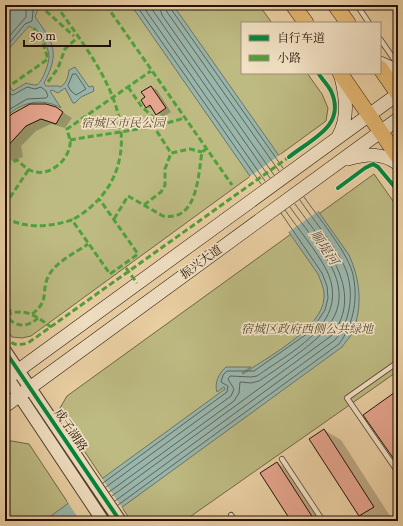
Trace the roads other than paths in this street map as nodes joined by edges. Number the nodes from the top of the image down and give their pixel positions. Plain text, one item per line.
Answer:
1 (294, 5) edge
2 (335, 5) edge
3 (357, 5) edge
4 (346, 21) edge
5 (305, 22) edge
6 (368, 22) edge
7 (381, 40) edge
8 (381, 63) edge
9 (398, 65) edge
10 (381, 69) edge
11 (398, 71) edge
12 (340, 74) edge
13 (341, 74) edge
14 (398, 94) edge
15 (369, 114) junction
16 (398, 119) edge
17 (380, 132) junction
18 (338, 137) junction
19 (316, 153) junction
20 (398, 157) edge
21 (340, 161) junction
22 (398, 164) edge
23 (328, 170) junction
24 (5, 351) edge
25 (398, 362) edge
26 (19, 370) junction
27 (6, 377) edge
28 (30, 388) junction
29 (20, 396) junction
30 (5, 406) edge
31 (282, 459) dead end
32 (398, 472) edge
33 (230, 515) dead end
34 (104, 521) edge
35 (120, 521) edge
36 (235, 521) edge
37 (323, 521) edge

1 - 5 main road
2 - 4 main road
3 - 6 lane
7 - 9 lane
8 - 11 main road
10 - 14 main road
12 - 18 main road
13 - 15 main road
14 - 15 main road, 振兴大道
15 - 17 main road
15 - 18 main road, 振兴大道
16 - 17 main road, 振兴大道
17 - 20 main road
17 - 21 main road, 振兴大道
18 - 19 main road, 振兴大道
19 - 23 main road
19 - 26 main road, 振兴大道
21 - 22 main road
21 - 23 main road, 振兴大道
23 - 28 main road, 振兴大道
24 - 26 street, 成子湖路
25 - 32 lane
26 - 27 main road, 振兴大道
26 - 28 street, 成子湖路
27 - 29 street, 成子湖路
28 - 29 main road, 振兴大道
28 - 35 street, 成子湖路
29 - 30 main road, 振兴大道
29 - 34 street, 成子湖路
31 - 37 lane
33 - 36 lane

